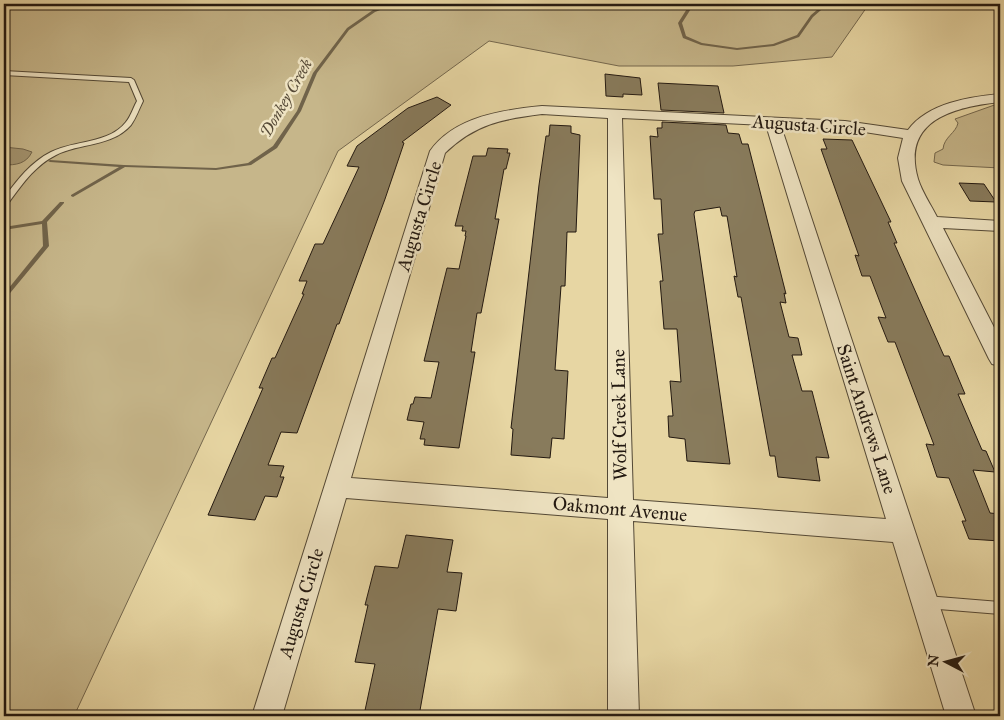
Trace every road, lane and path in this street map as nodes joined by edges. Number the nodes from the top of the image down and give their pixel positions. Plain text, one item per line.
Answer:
1 (4, 73) edge
2 (1000, 98) edge
3 (615, 114) junction
4 (772, 122) junction
5 (911, 135) junction
6 (4, 203) edge
7 (930, 222) junction
8 (1000, 226) edge
9 (1000, 359) edge
10 (337, 487) junction
11 (620, 509) junction
12 (903, 532) junction
13 (925, 602) junction
14 (1000, 608) edge
15 (267, 716) edge
16 (623, 716) edge
17 (961, 716) edge

1 - 6 lane
2 - 5 street
3 - 4 street, Augusta Circle
3 - 10 street, Augusta Circle
3 - 11 street, Wolf Creek Lane
4 - 5 street, Augusta Circle
4 - 12 street, Saint Andrews Lane
5 - 7 street
7 - 8 street
7 - 9 street
10 - 11 street, Oakmont Avenue
10 - 15 street, Augusta Circle
11 - 12 street, Oakmont Avenue
11 - 16 street, Wolf Creek Lane
12 - 13 street, Saint Andrews Lane
13 - 14 lane
13 - 17 street, Saint Andrews Lane

